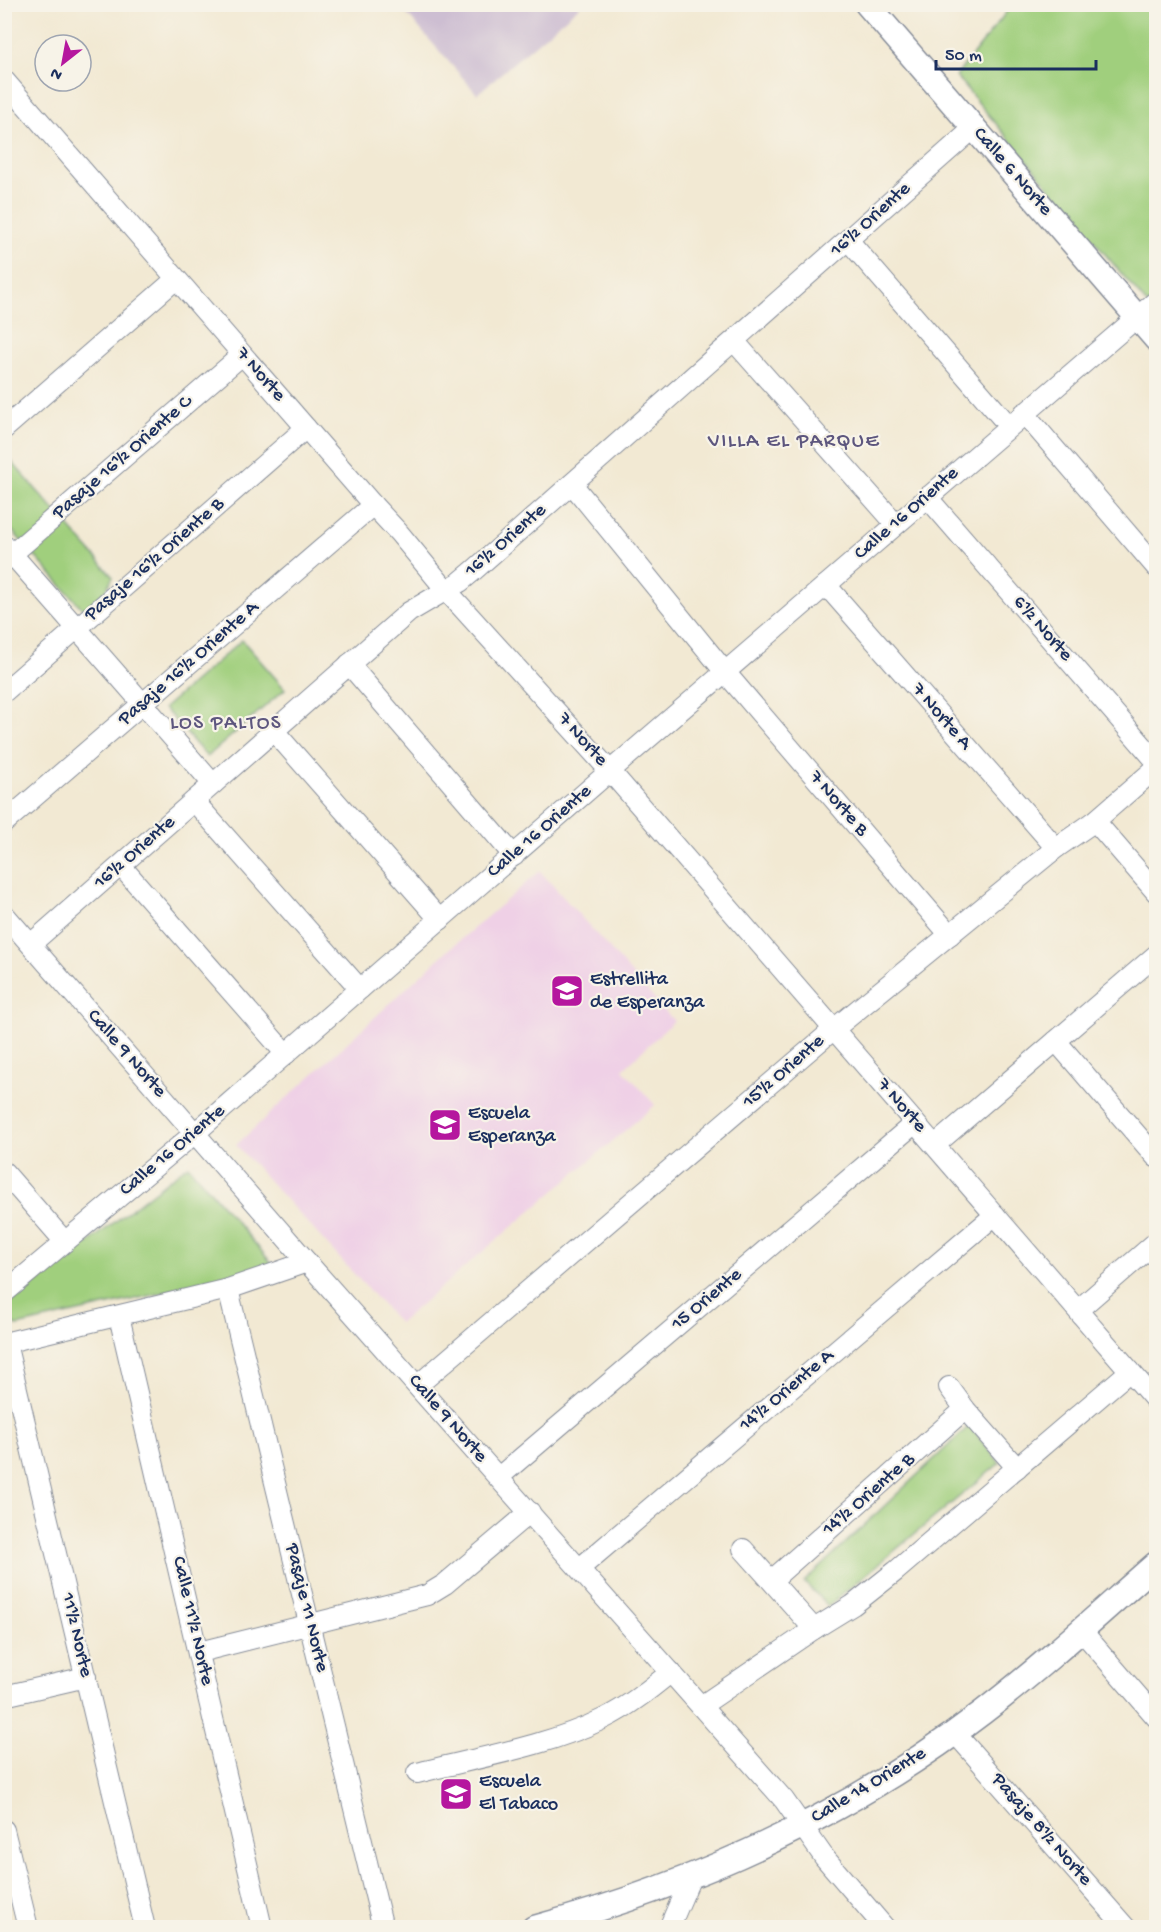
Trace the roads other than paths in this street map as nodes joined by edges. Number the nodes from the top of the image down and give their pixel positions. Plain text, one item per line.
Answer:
1 (867, 4) edge
2 (4, 80) edge
3 (974, 128) junction
4 (848, 240) junction
5 (176, 279) junction
6 (1156, 301) edge
7 (1137, 317) junction
8 (1156, 339) edge
9 (734, 341) junction
10 (242, 355) junction
11 (1016, 420) junction
12 (306, 428) junction
13 (4, 429) edge
14 (572, 484) junction
15 (927, 497) junction
16 (373, 505) junction
17 (896, 524) junction
18 (7, 553) edge
19 (1156, 567) edge
20 (825, 585) junction
21 (446, 590) junction
22 (78, 628) junction
23 (349, 664) junction
24 (725, 672) junction
25 (4, 692) edge
26 (143, 704) junction
27 (274, 731) junction
28 (1156, 761) edge
29 (1156, 768) edge
30 (610, 771) junction
31 (213, 784) junction
32 (194, 801) junction
33 (1095, 821) junction
34 (4, 824) edge
35 (1056, 848) junction
36 (514, 856) junction
37 (121, 866) junction
38 (1156, 892) edge
39 (4, 914) edge
40 (440, 920) junction
41 (950, 935) junction
42 (31, 944) junction
43 (1156, 955) edge
44 (360, 989) junction
45 (834, 1029) junction
46 (1056, 1041) junction
47 (286, 1054) junction
48 (915, 1123) junction
49 (195, 1133) junction
50 (935, 1145) junction
51 (1156, 1157) edge
52 (4, 1172) edge
53 (995, 1215) junction
54 (65, 1242) junction
55 (1156, 1242) edge
56 (307, 1262) junction
57 (228, 1290) junction
58 (4, 1293) edge
59 (1078, 1310) junction
60 (119, 1316) junction
61 (5, 1343) edge
62 (1130, 1371) junction
63 (418, 1385) junction
64 (949, 1387) dead end
65 (1156, 1401) edge
66 (965, 1409) junction
67 (1017, 1468) junction
68 (499, 1477) junction
69 (530, 1512) junction
70 (743, 1549) dead end
71 (1156, 1564) edge
72 (580, 1568) junction
73 (772, 1580) junction
74 (311, 1625) junction
75 (814, 1629) junction
76 (1081, 1630) junction
77 (199, 1652) junction
78 (671, 1672) junction
79 (86, 1677) junction
80 (4, 1696) edge
81 (701, 1706) junction
82 (1156, 1717) edge
83 (955, 1733) junction
84 (417, 1773) dead end
85 (801, 1826) junction
86 (4, 1830) edge
87 (691, 1877) junction
88 (28, 1928) edge
89 (144, 1928) edge
90 (262, 1928) edge
91 (383, 1928) edge
92 (534, 1928) edge
93 (669, 1928) edge
94 (885, 1928) edge
95 (1126, 1928) edge

1 - 3 street, Calle 6 Norte
2 - 5 street, 7 Norte
3 - 4 street, 16½ Oriente
3 - 7 street, Calle 6 Norte
4 - 9 street, 16½ Oriente
4 - 11 street
5 - 10 street, 7 Norte
5 - 13 street
6 - 7 street, Calle 16 Oriente
7 - 8 street, Calle 6 Norte
7 - 11 street, Calle 16 Oriente
9 - 14 street, 16½ Oriente
9 - 17 street
10 - 12 street, 7 Norte
10 - 18 street, Pasaje 16½ Oriente C
11 - 15 street, Calle 16 Oriente
11 - 19 street
12 - 16 street, 7 Norte
12 - 22 street, Pasaje 16½ Oriente B
14 - 21 street, 16½ Oriente
14 - 24 street, 7 Norte B
15 - 17 street, Calle 16 Oriente
15 - 28 street, 6½ Norte
16 - 21 street, 7 Norte
16 - 26 street, Pasaje 16½ Oriente A
17 - 20 street, Calle 16 Oriente
18 - 22 street
20 - 24 street, Calle 16 Oriente
20 - 35 street, 7 Norte A
21 - 23 street, 16½ Oriente
21 - 30 street, 7 Norte
22 - 25 street, Pasaje 16½ Oriente B
22 - 26 street
23 - 27 street, 16½ Oriente
23 - 36 street
24 - 30 street, Calle 16 Oriente
24 - 41 street, 7 Norte B
26 - 31 street
26 - 34 street, Pasaje 16½ Oriente A
27 - 31 street, 16½ Oriente
27 - 40 street
29 - 33 street, 15½ Oriente
30 - 36 street, Calle 16 Oriente
30 - 45 street, 7 Norte
31 - 32 street, 16½ Oriente
32 - 37 street, 16½ Oriente
32 - 44 street
33 - 35 street, 15½ Oriente
33 - 38 street
35 - 41 street, 15½ Oriente
36 - 40 street, Calle 16 Oriente
37 - 42 street, 16½ Oriente
37 - 47 street
39 - 42 street, Calle 9 Norte
40 - 44 street, Calle 16 Oriente
41 - 45 street, 15½ Oriente
42 - 49 street, Calle 9 Norte
43 - 46 street
44 - 47 street, Calle 16 Oriente
45 - 48 street, 7 Norte
45 - 63 street, 15½ Oriente
46 - 50 street
46 - 51 street
47 - 49 street, Calle 16 Oriente
48 - 50 street, 7 Norte
48 - 68 street, 15 Oriente
49 - 54 street, Calle 16 Oriente
49 - 56 street, Calle 9 Norte
50 - 53 street, 7 Norte
52 - 54 street
53 - 59 street, 7 Norte
53 - 72 street, 14½ Oriente A
54 - 58 street, Calle 16 Oriente
55 - 59 street
56 - 57 street
56 - 63 street, Calle 9 Norte
57 - 60 street
57 - 74 street, Pasaje 11 Norte
59 - 62 street, 7 Norte
60 - 61 street
60 - 77 street, Calle 11½ Norte
61 - 79 street, 11½ Norte
62 - 65 street, 7 Norte
62 - 67 street
63 - 68 street, Calle 9 Norte
64 - 66 street
66 - 67 street
66 - 73 street, 14½ Oriente B
67 - 75 street
68 - 69 street, Calle 9 Norte
69 - 72 street, Calle 9 Norte
69 - 74 street
70 - 73 street
71 - 76 street, Calle 14 Oriente
72 - 78 street, Calle 9 Norte
73 - 75 street
74 - 77 street
74 - 91 street, Pasaje 11 Norte
75 - 81 street
76 - 82 street
76 - 83 street, Calle 14 Oriente
77 - 90 street, Calle 11½ Norte
78 - 81 street, Calle 9 Norte
78 - 84 street
79 - 80 street
79 - 89 street, 11½ Norte
81 - 85 street, Calle 9 Norte
83 - 85 street, Calle 14 Oriente
83 - 95 street, Pasaje 8½ Norte
85 - 87 street, Calle 14 Oriente
85 - 94 street, Calle 9 Norte
86 - 88 street
87 - 92 street, Calle 14 Oriente
87 - 93 street

